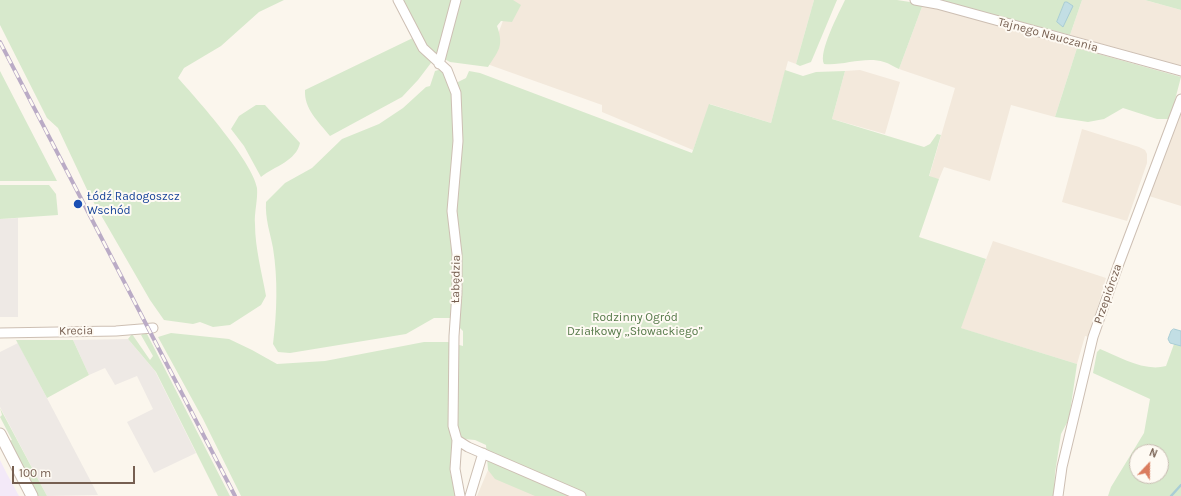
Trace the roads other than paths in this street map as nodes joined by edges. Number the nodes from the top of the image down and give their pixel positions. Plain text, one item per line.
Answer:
1 (398, 0) edge
2 (456, 0) edge
3 (915, 0) edge
4 (439, 64) junction
5 (1181, 71) edge
6 (1181, 99) edge
7 (153, 328) dead end
8 (0, 333) edge
9 (0, 434) edge
10 (457, 440) junction
11 (483, 453) junction
12 (32, 496) edge
13 (460, 496) edge
14 (470, 496) edge
15 (581, 496) edge
16 (1058, 496) edge

1 - 4 street, Łabędzia
2 - 4 street
3 - 5 street, Tajnego Nauczania
4 - 10 street, Łabędzia
6 - 16 street, Przepiórcza
7 - 8 street, Krecia
9 - 12 street
10 - 11 street
10 - 13 street
11 - 14 street
11 - 15 street

